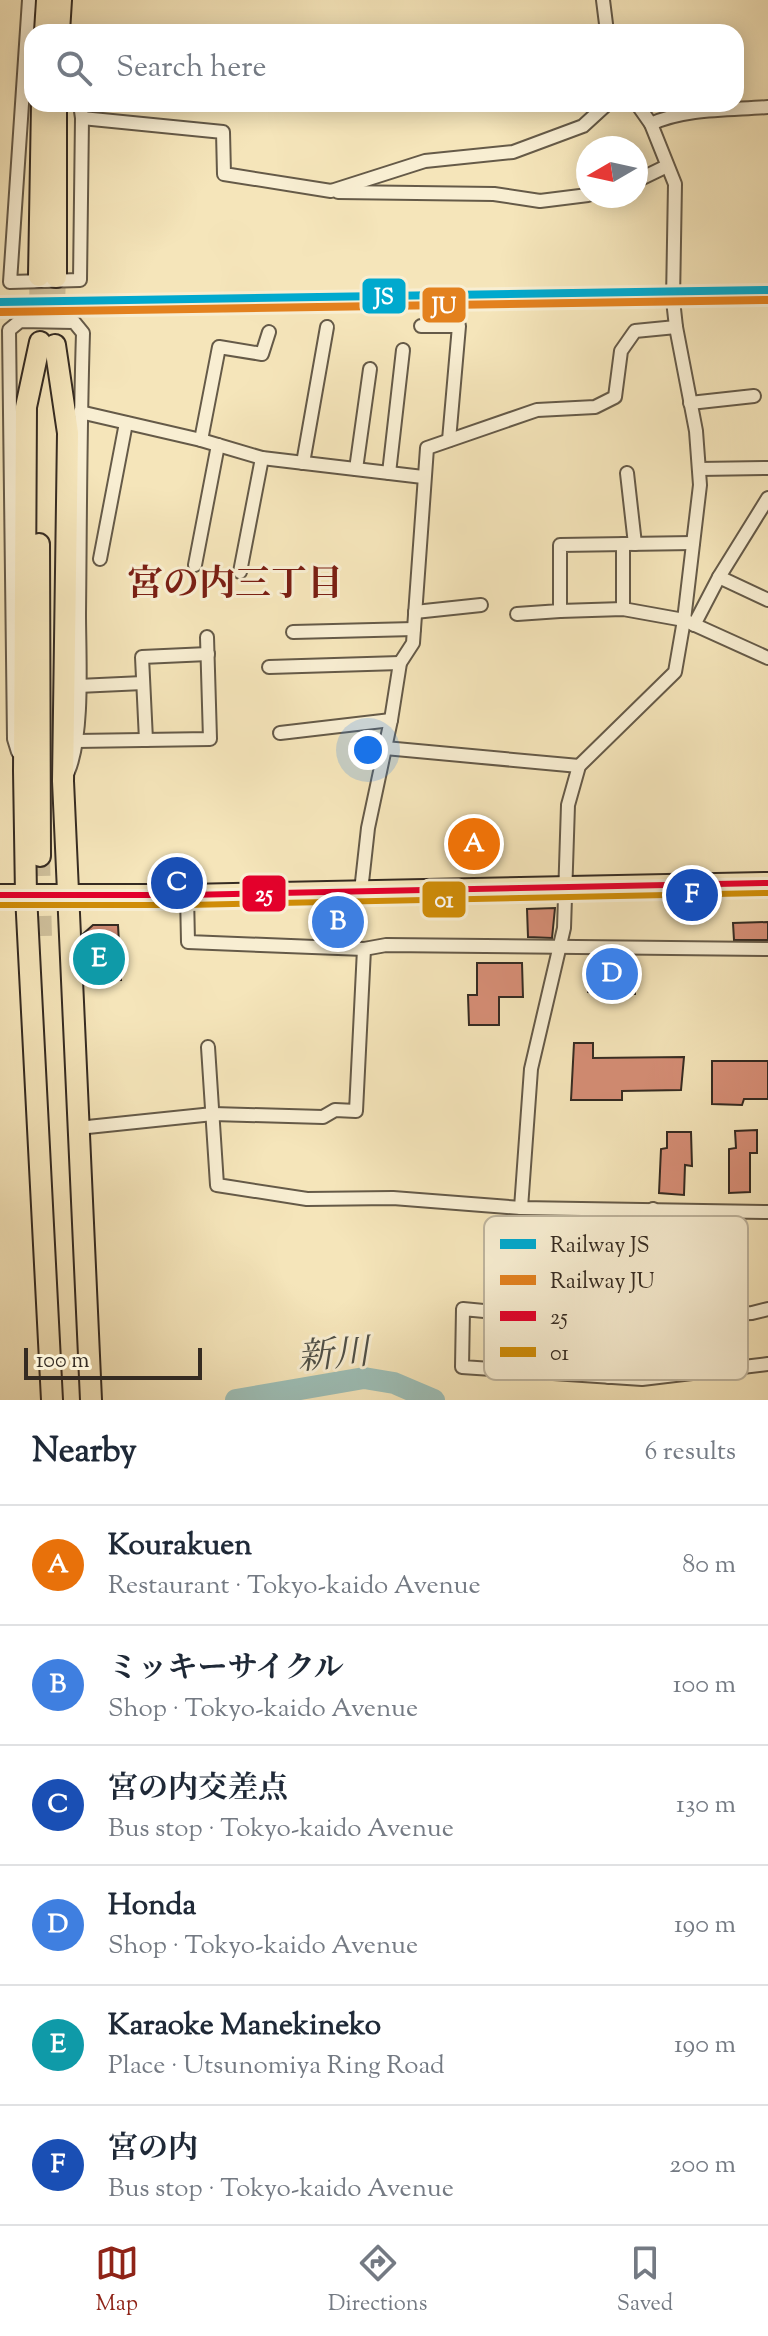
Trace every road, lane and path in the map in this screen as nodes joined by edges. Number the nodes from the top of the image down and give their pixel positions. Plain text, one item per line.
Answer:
1 (29, 0) edge
2 (603, 0) edge
3 (27, 24) edge
4 (606, 24) edge
5 (24, 52) edge
6 (768, 107) edge
7 (744, 109) edge
8 (42, 112) edge
9 (56, 112) edge
10 (81, 112) edge
11 (598, 112) edge
12 (643, 112) edge
13 (709, 112) edge
14 (82, 118) junction
15 (651, 124) junction
16 (667, 166) junction
17 (648, 175) edge
18 (331, 191) junction
19 (576, 196) edge
20 (6, 239) edge
21 (421, 326) dead end
22 (327, 327) dead end
23 (676, 327) junction
24 (269, 332) dead end
25 (47, 336) junction
26 (403, 350) dead end
27 (370, 369) dead end
28 (754, 396) dead end
29 (690, 403) junction
30 (4, 404) edge
31 (80, 412) junction
32 (126, 423) junction
33 (201, 440) junction
34 (449, 440) junction
35 (218, 445) junction
36 (262, 458) junction
37 (303, 463) junction
38 (768, 468) edge
39 (356, 469) junction
40 (699, 469) junction
41 (389, 473) junction
42 (627, 473) dead end
43 (423, 477) junction
44 (768, 498) edge
45 (693, 543) junction
46 (629, 544) junction
47 (100, 559) dead end
48 (195, 565) dead end
49 (240, 572) dead end
50 (719, 577) junction
51 (768, 600) edge
52 (481, 605) dead end
53 (623, 609) junction
54 (560, 611) junction
55 (415, 612) junction
56 (517, 614) dead end
57 (689, 622) junction
58 (414, 629) junction
59 (293, 632) dead end
60 (207, 637) dead end
61 (208, 654) junction
62 (768, 658) edge
63 (400, 663) junction
64 (269, 667) dead end
65 (143, 683) junction
66 (78, 686) junction
67 (7, 688) edge
68 (391, 720) junction
69 (280, 733) dead end
70 (146, 740) junction
71 (76, 741) junction
72 (385, 748) junction
73 (579, 766) junction
74 (24, 771) junction
75 (63, 781) junction
76 (47, 858) tunnel mouth
77 (768, 883) edge
78 (567, 888) junction
79 (361, 891) junction
80 (0, 895) edge
81 (26, 895) junction
82 (67, 895) junction
83 (187, 895) junction
84 (560, 947) junction
85 (364, 949) junction
86 (768, 949) edge
87 (208, 1047) dead end
88 (213, 1114) junction
89 (78, 1128) junction
90 (521, 1208) junction
91 (653, 1209) junction
92 (768, 1212) edge
93 (652, 1216) edge
94 (768, 1309) edge
95 (484, 1311) edge
96 (748, 1313) edge
97 (768, 1364) edge
98 (748, 1366) edge
99 (484, 1368) edge
100 (52, 1400) edge
101 (64, 1400) edge
102 (78, 1400) edge
103 (91, 1400) edge

1 - 3 street
2 - 4 street
5 - 20 street
6 - 7 street
8 - 9 highway
10 - 14 street
11 - 18 street
12 - 15 street
13 - 15 street
14 - 18 street
14 - 20 street
15 - 16 street
16 - 17 street
16 - 23 street
18 - 19 street
21 - 34 street
22 - 37 street
23 - 29 street
23 - 34 street
24 - 33 street
25 - 74 highway
25 - 75 highway
25 - 76 highway
26 - 41 street
27 - 39 street
28 - 29 street
29 - 40 street
30 - 31 street
30 - 67 street
31 - 32 street
31 - 66 street
32 - 33 street
32 - 47 street
33 - 35 street
34 - 43 street
35 - 36 street
35 - 48 street
36 - 37 street
36 - 49 street
37 - 39 street
38 - 40 street
39 - 41 street
40 - 45 street
41 - 43 street
42 - 46 street
43 - 55 street
44 - 50 street
45 - 46 street
45 - 57 street
46 - 53 street
46 - 54 street
50 - 51 street
50 - 57 street
52 - 55 street
53 - 54 street
53 - 57 street
54 - 56 street
55 - 58 street
57 - 62 street
57 - 73 street
58 - 59 street
58 - 63 street
60 - 61 street
61 - 65 street
61 - 70 street
63 - 64 street
63 - 68 street
65 - 66 street
65 - 70 street
66 - 71 street
67 - 74 street
68 - 69 street
68 - 72 street
70 - 71 street
71 - 75 street
72 - 73 street
72 - 79 street
73 - 78 street
74 - 81 highway
75 - 82 highway
77 - 78 highway
78 - 79 highway
78 - 84 street
79 - 83 highway
80 - 81 highway
81 - 82 highway
81 - 100 highway
82 - 83 highway
82 - 89 highway
83 - 85 street
84 - 85 street
84 - 86 street
84 - 90 street
85 - 88 street
87 - 88 street
88 - 89 street
88 - 90 street
89 - 103 highway
90 - 91 street
91 - 92 street
91 - 93 street
94 - 96 street
95 - 99 street
97 - 98 street
101 - 102 highway

